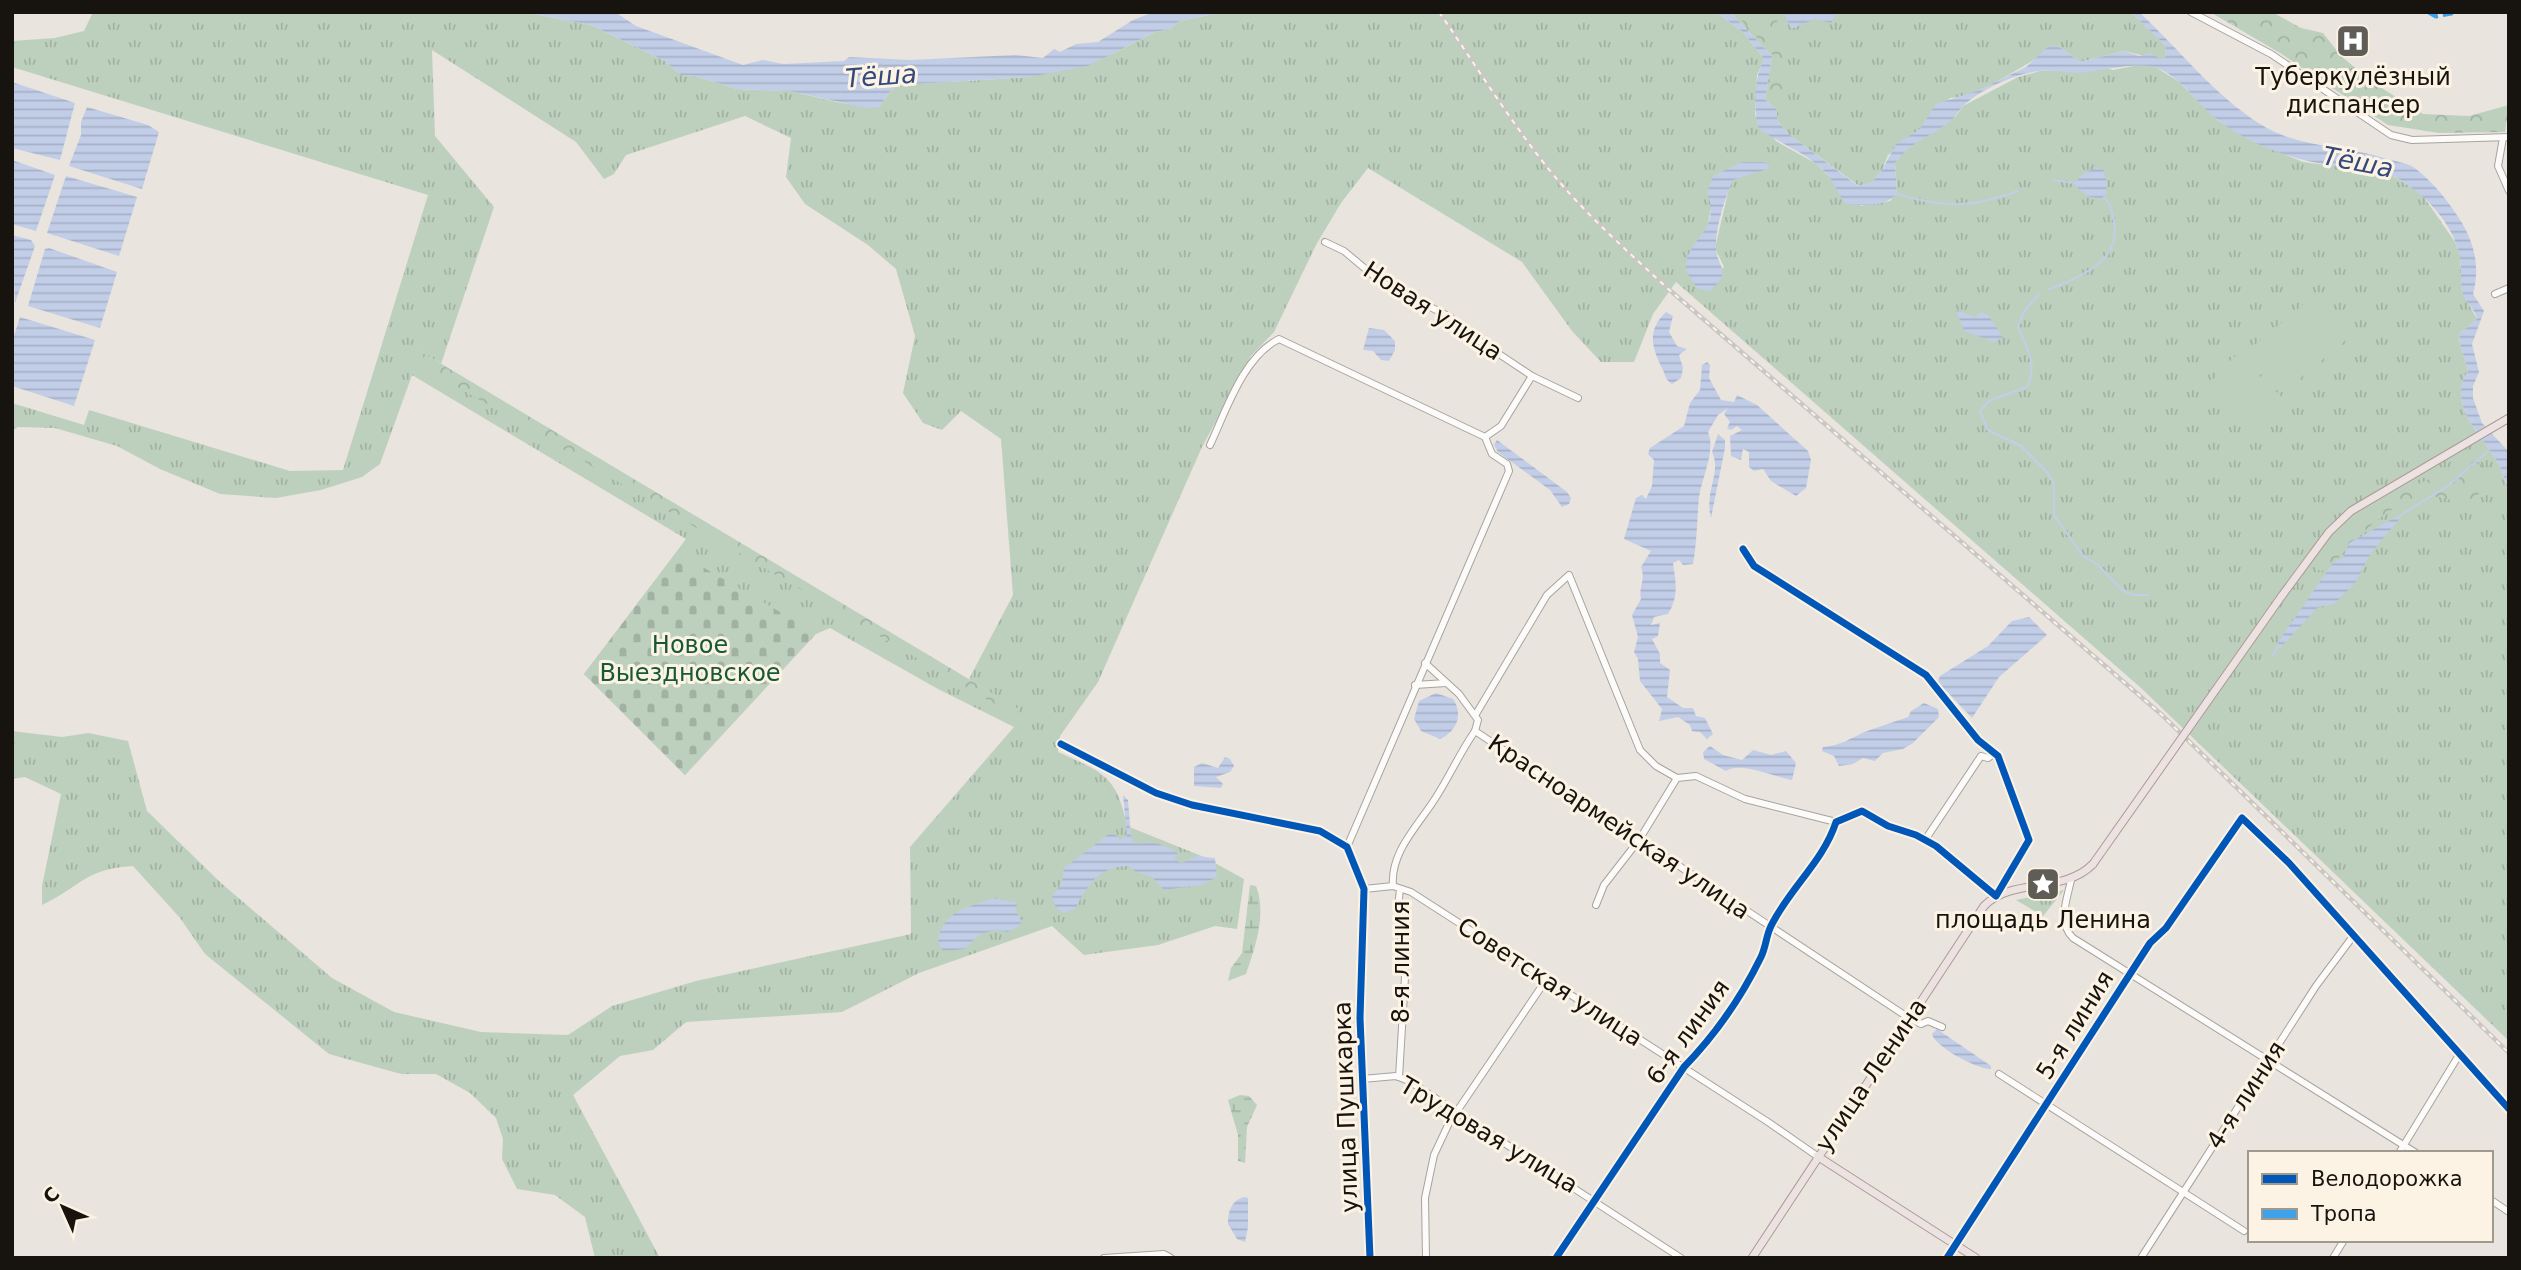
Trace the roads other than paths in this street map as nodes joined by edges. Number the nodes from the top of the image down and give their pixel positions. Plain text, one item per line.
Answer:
1 (2191, 12) edge
2 (2506, 137) edge
3 (2509, 191) edge
4 (1325, 242) dead end
5 (2509, 288) edge
6 (2495, 294) dead end
7 (1532, 376) junction
8 (1578, 398) dead end
9 (2509, 418) edge
10 (1485, 437) junction
11 (1210, 445) dead end
12 (1743, 549) dead end
13 (1425, 663) junction
14 (1448, 683) junction
15 (1415, 685) junction
16 (1476, 714) junction
17 (1475, 731) junction
18 (1061, 744) dead end
19 (1995, 754) junction
20 (1677, 778) junction
21 (1836, 822) junction
22 (1639, 840) junction
23 (1925, 840) junction
24 (1347, 847) junction
25 (2071, 880) junction
26 (1396, 888) junction
27 (1364, 889) junction
28 (1996, 896) junction
29 (1596, 905) dead end
30 (1770, 927) junction
31 (2354, 935) junction
32 (2130, 974) junction
33 (1546, 980) junction
34 (1909, 1018) junction
35 (1942, 1027) dead end
36 (2459, 1055) junction
37 (2268, 1060) junction
38 (1684, 1067) junction
39 (1998, 1074) dead end
40 (1399, 1077) junction
41 (1362, 1079) junction
42 (2047, 1105) junction
43 (2509, 1109) edge
44 (1457, 1111) junction
45 (2404, 1145) junction
46 (2400, 1151) edge
47 (2413, 1151) edge
48 (1817, 1156) junction
49 (2182, 1193) junction
50 (1595, 1200) junction
51 (2493, 1201) edge
52 (2509, 1212) edge
53 (2244, 1231) dead end
54 (2343, 1242) edge
55 (1955, 1244) junction
56 (1104, 1258) edge
57 (1171, 1258) edge
58 (1370, 1258) edge
59 (1426, 1258) edge
60 (1556, 1258) edge
61 (1681, 1258) edge
62 (1752, 1258) edge
63 (1947, 1258) edge
64 (1976, 1258) edge
65 (2141, 1258) edge
66 (2333, 1258) edge

1 - 2 street
2 - 3 street
4 - 7 street, Новая улица
5 - 6 street
7 - 8 street, Новая улица
7 - 10 street
9 - 25 main road, bridge
10 - 11 street
10 - 13 street
12 - 19 street
13 - 14 street
13 - 15 street
14 - 15 street
14 - 16 street
15 - 24 street
16 - 17 street
16 - 20 street
17 - 22 street, Красноармейская улица
17 - 26 street, 8-я линия
18 - 24 street
19 - 23 street
19 - 28 street
20 - 21 street
20 - 22 street
21 - 23 street
21 - 30 street, 6-я линия
22 - 29 street
22 - 30 street, Красноармейская улица
23 - 28 street
24 - 27 street, улица Пушкарка
25 - 28 main road
25 - 32 street
26 - 27 street
26 - 33 street, Советская улица
26 - 40 street, 8-я линия
27 - 41 street, улица Пушкарка
28 - 34 main road, улица Ленина
30 - 34 street, Красноармейская улица
30 - 38 street, 6-я линия
31 - 32 street, 5-я линия
31 - 36 street
31 - 37 street, 4-я линия
32 - 37 street
32 - 42 street, 5-я линия
33 - 38 street, Советская улица
33 - 44 street
34 - 35 street, Красноармейская улица
34 - 48 main road, улица Ленина
36 - 43 street
36 - 45 street
37 - 45 street
37 - 49 street, 4-я линия
38 - 48 street, Советская улица
38 - 50 street, 6-я линия
39 - 42 street
40 - 41 street, Трудовая улица
40 - 44 street, Трудовая улица
41 - 58 street, улица Пушкарка
42 - 49 street
42 - 55 street, 5-я линия
44 - 50 street, Трудовая улица
44 - 59 street
45 - 46 street
45 - 47 street
48 - 55 main road, Советская улица
48 - 62 main road, улица Ленина
49 - 53 street
49 - 65 street, 4-я линия
50 - 60 street, 6-я линия
50 - 61 street, Трудовая улица
51 - 52 street
54 - 66 street
55 - 63 street, 5-я линия
55 - 64 main road, Советская улица
56 - 57 street

